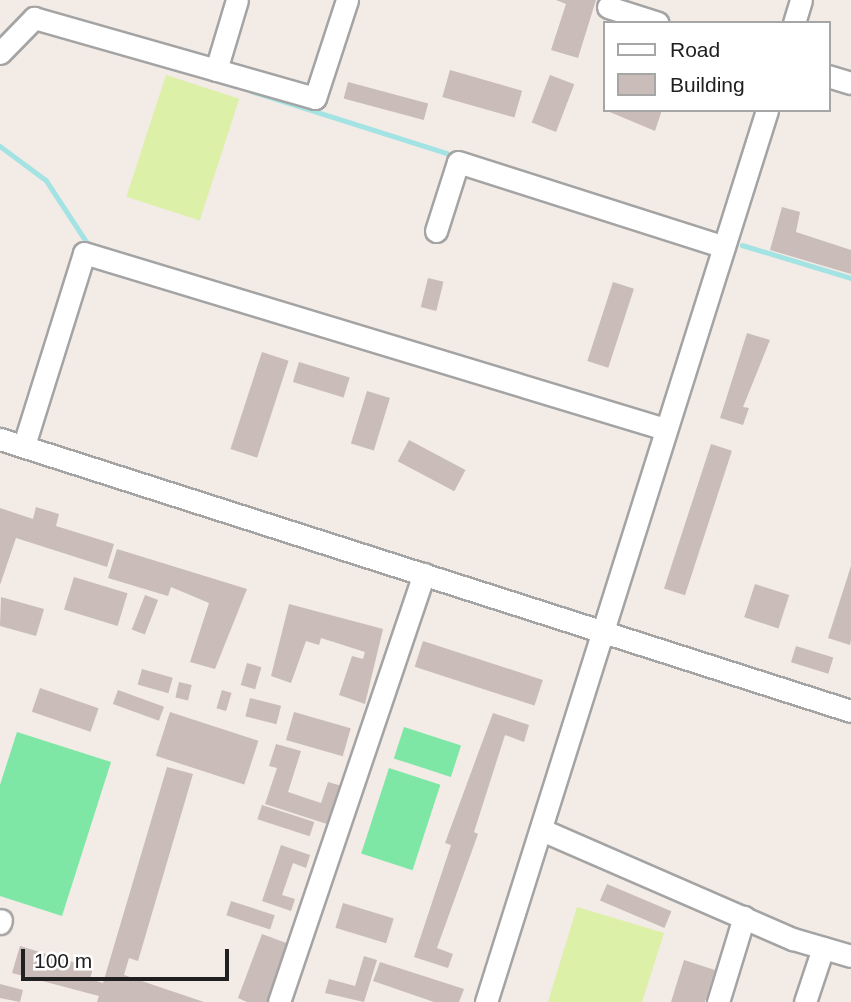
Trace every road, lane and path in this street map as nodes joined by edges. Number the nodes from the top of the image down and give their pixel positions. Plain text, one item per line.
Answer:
1 (237, 0) edge
2 (347, 0) edge
3 (801, 0) edge
4 (608, 6) dead end
5 (652, 21) edge
6 (795, 21) edge
7 (0, 53) edge
8 (216, 70) junction
9 (830, 77) edge
10 (851, 83) edge
11 (766, 112) edge
12 (436, 231) dead end
13 (724, 247) junction
14 (665, 429) junction
15 (0, 439) edge
16 (24, 446) junction
17 (424, 574) junction
18 (604, 627) junction
19 (851, 711) edge
20 (541, 830) junction
21 (744, 918) junction
22 (822, 948) junction
23 (851, 956) edge
24 (279, 1002) edge
25 (486, 1002) edge
26 (718, 1002) edge
27 (805, 1002) edge

1 - 8 street
2 - 8 street
3 - 6 street
4 - 5 street
7 - 8 street
9 - 10 street
11 - 13 street
12 - 13 street
13 - 14 street
14 - 16 street
14 - 18 street
15 - 16 street
16 - 17 street
17 - 18 street
17 - 24 street
18 - 19 street
18 - 20 street
20 - 21 street
20 - 25 street
21 - 22 street
21 - 26 street
22 - 23 street
22 - 27 street

